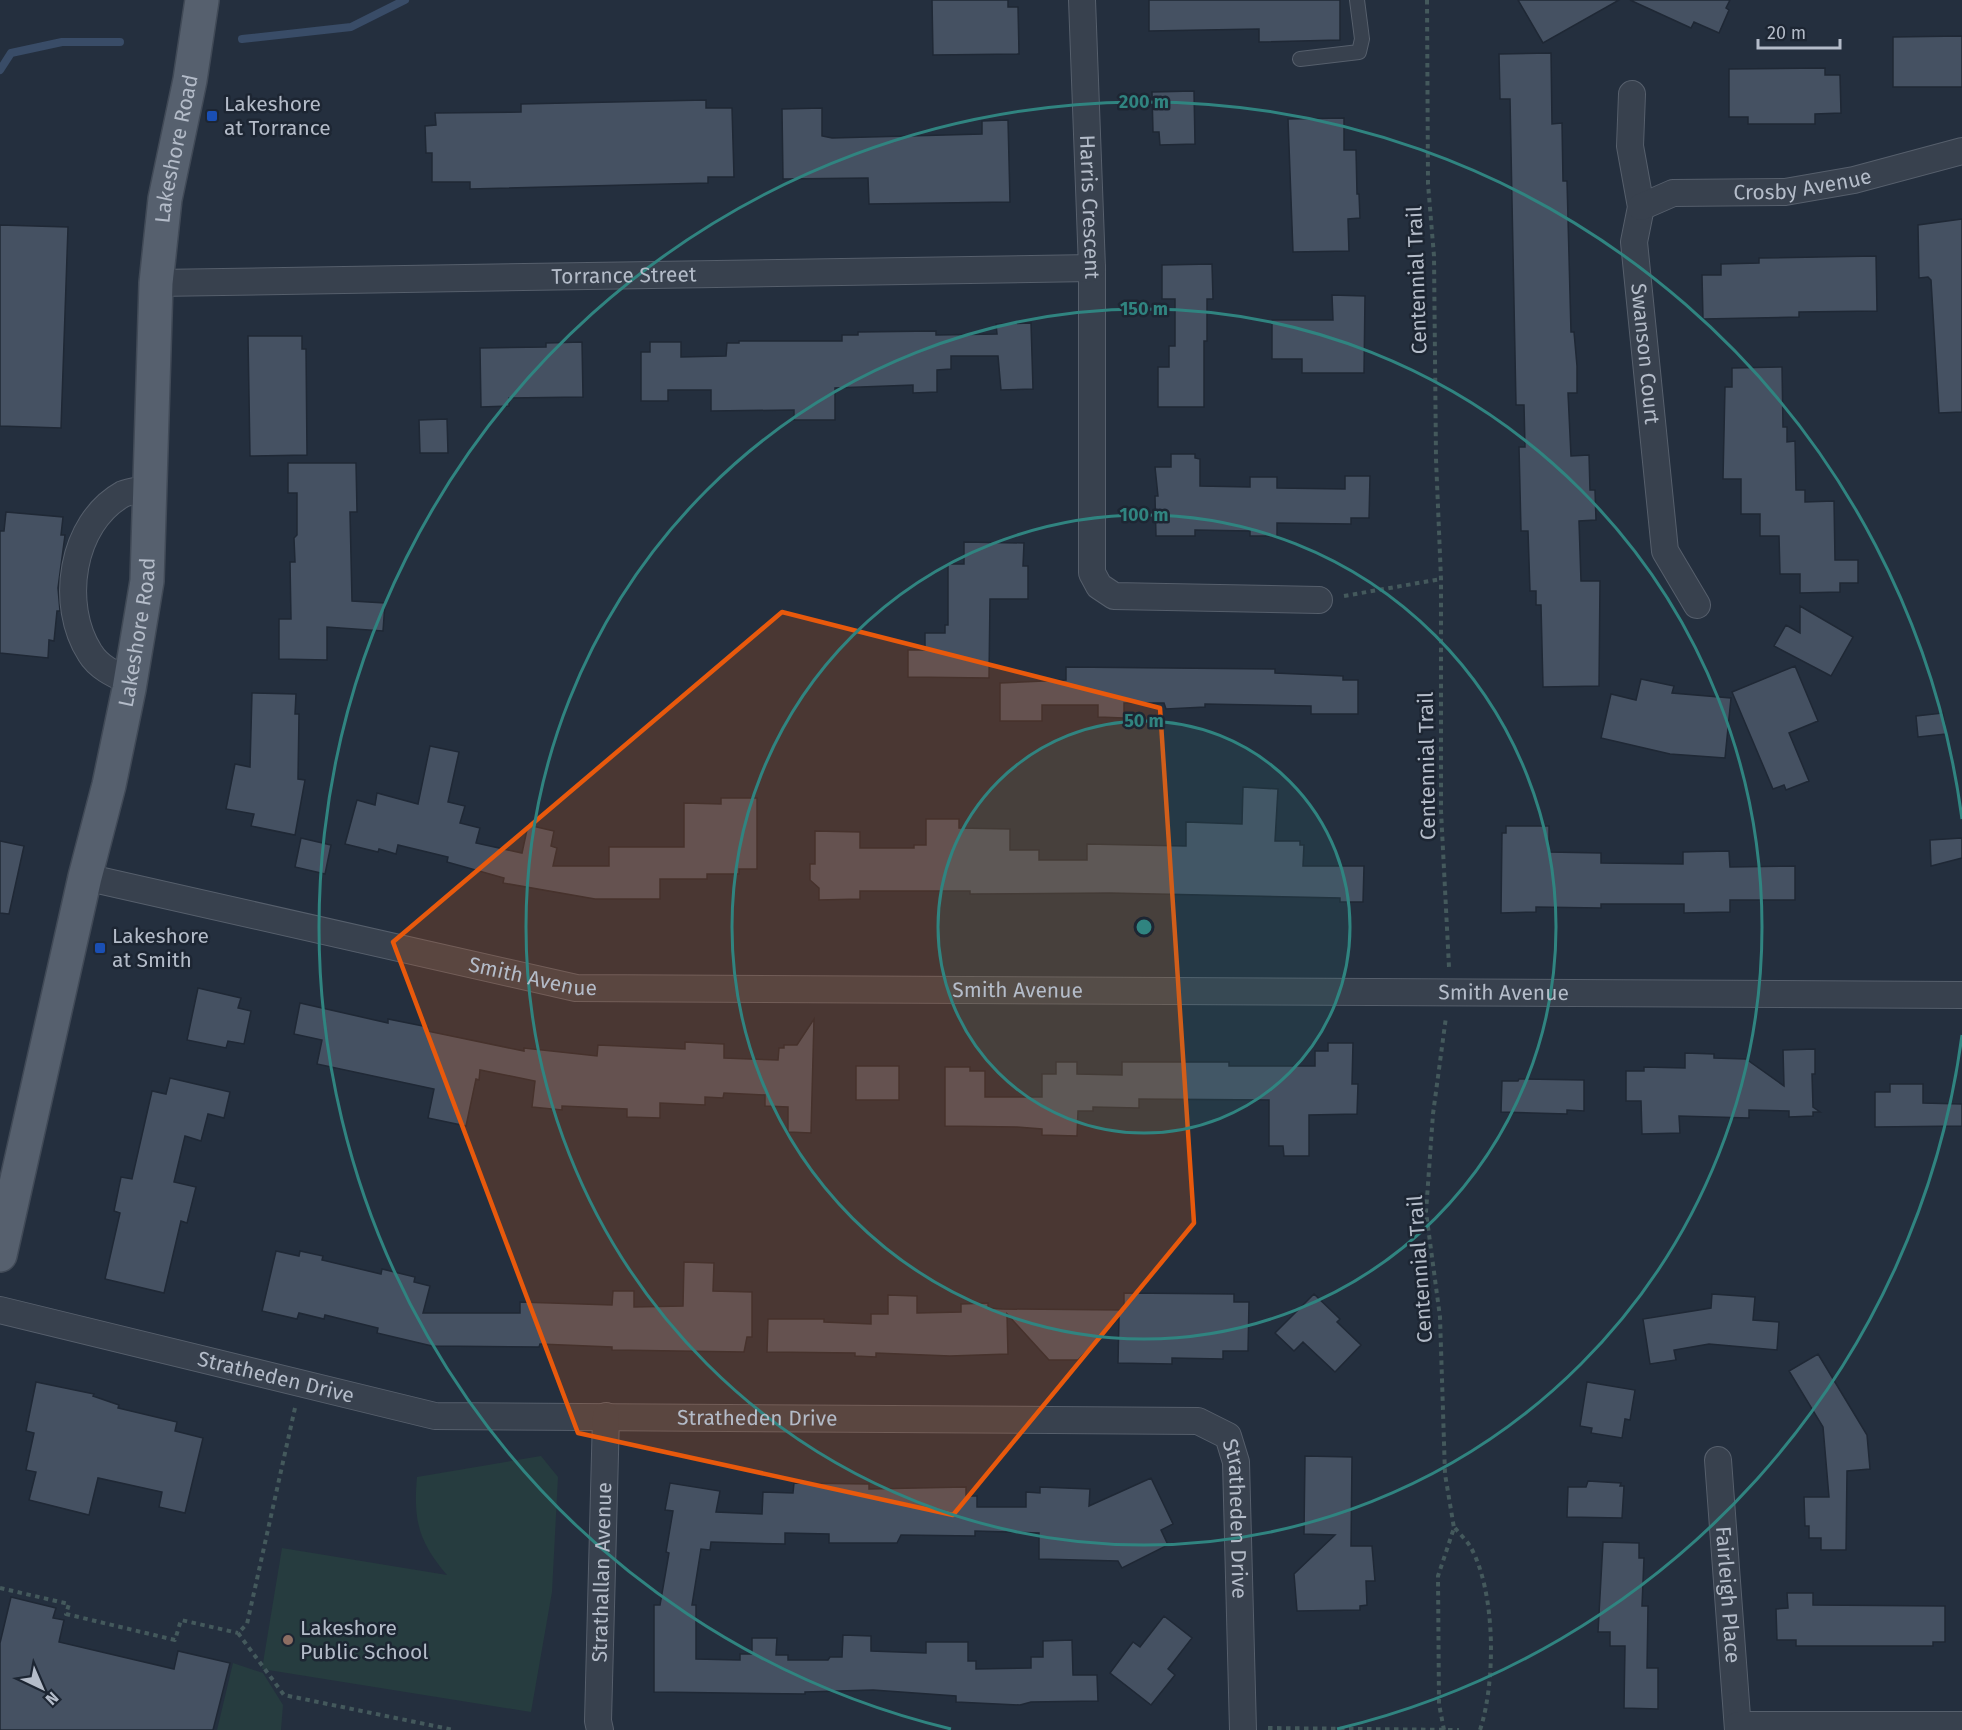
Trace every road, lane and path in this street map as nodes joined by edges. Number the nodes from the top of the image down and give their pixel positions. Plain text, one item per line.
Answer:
1 (202, 0) edge
2 (1082, 0) edge
3 (1357, 0) edge
4 (1427, 0) edge
5 (1300, 59) dead end
6 (1632, 94) dead end
7 (1962, 152) edge
8 (1641, 207) junction
9 (1092, 268) junction
10 (156, 283) junction
11 (150, 488) junction
12 (1441, 579) junction
13 (1319, 600) joint
14 (1697, 605) dead end
15 (131, 682) junction
16 (85, 877) junction
17 (1449, 992) junction
18 (1962, 995) edge
19 (0, 1255) edge
20 (0, 1310) edge
21 (300, 1385) junction
22 (606, 1416) junction
23 (1718, 1460) dead end
24 (1454, 1528) junction
25 (0, 1588) edge
26 (238, 1634) junction
27 (1962, 1725) edge
28 (1738, 1727) edge
29 (1243, 1729) edge
30 (454, 1730) edge
31 (600, 1730) edge
32 (1443, 1730) edge
33 (1459, 1730) edge
34 (1480, 1730) edge

1 - 10 main road, Lakeshore Road
2 - 9 street, Harris Crescent
3 - 5 lane
4 - 12 path, Centennial Trail
6 - 8 street, Swanson Court
7 - 8 street, Crosby Avenue
8 - 14 street, Swanson Court
9 - 10 street, Torrance Street
9 - 13 street, Harris Crescent
10 - 11 main road, Lakeshore Road
11 - 15 main road, Lakeshore Road
11 - 15 street
12 - 13 path
12 - 17 path, Centennial Trail
15 - 16 main road, Lakeshore Road
16 - 17 street, Smith Avenue
16 - 19 main road, Lakeshore Road
17 - 18 street, Smith Avenue
17 - 24 path, Centennial Trail
20 - 21 street, Stratheden Drive
21 - 22 street, Stratheden Drive
21 - 26 path
22 - 29 street, Stratheden Drive
22 - 31 street, Strathallan Avenue
23 - 28 street, Fairleigh Place
24 - 32 path, Centennial Trail
24 - 34 path, Centennial Trail
25 - 26 path
26 - 30 path
27 - 28 street
29 - 32 path
32 - 33 path

